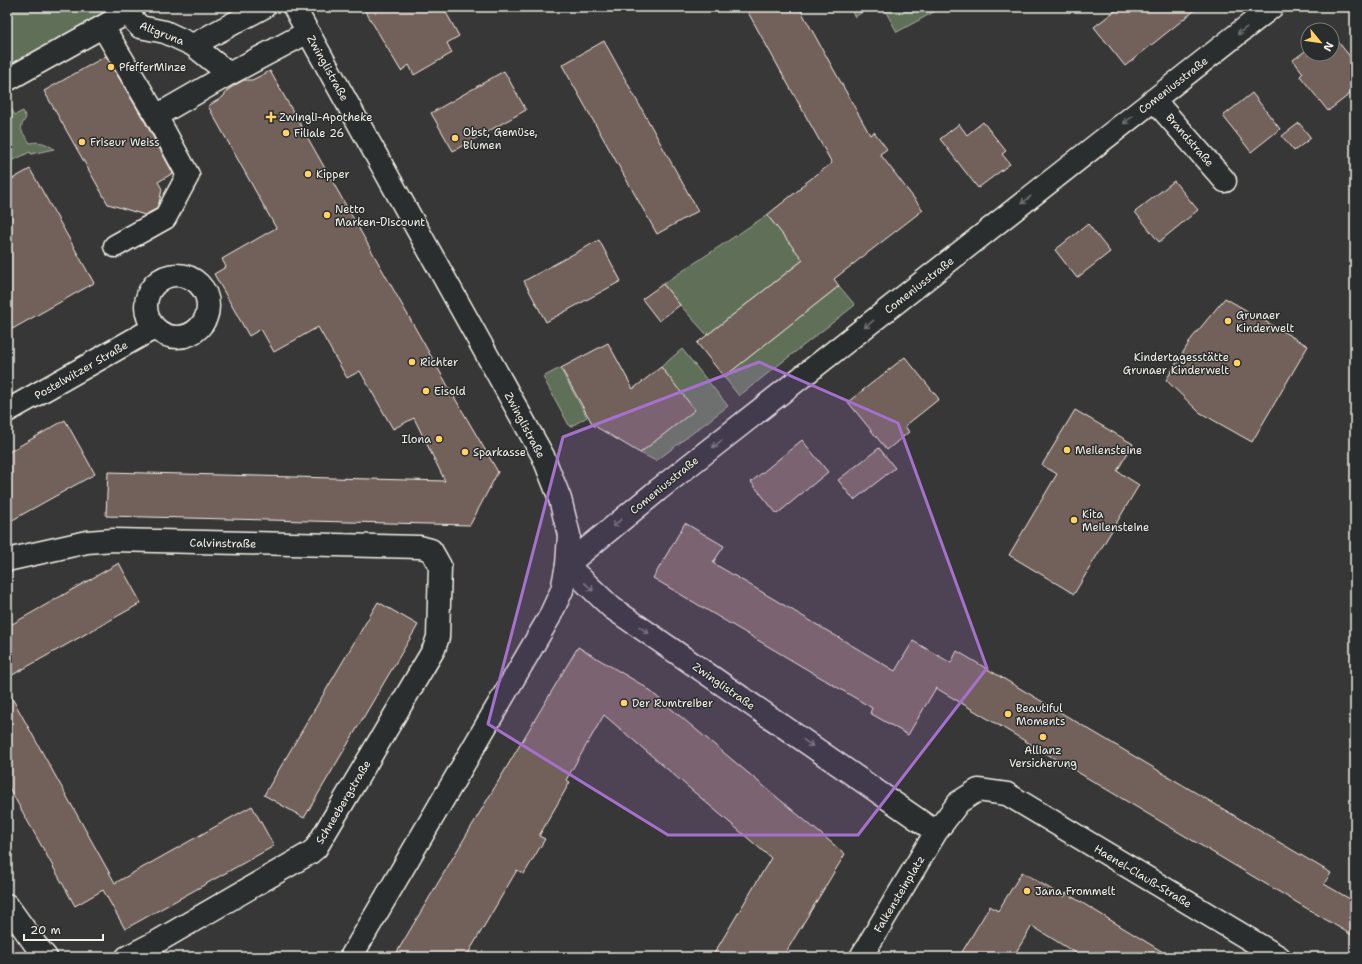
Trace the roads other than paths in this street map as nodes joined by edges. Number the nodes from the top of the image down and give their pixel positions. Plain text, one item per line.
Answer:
1 (264, 7) edge
2 (294, 7) edge
3 (1272, 7) edge
4 (125, 10) edge
5 (103, 27) junction
6 (308, 32) junction
7 (193, 45) junction
8 (229, 74) junction
9 (7, 80) edge
10 (1154, 100) junction
11 (156, 116) junction
12 (1225, 181) dead end
13 (116, 246) dead end
14 (154, 328) dead end
15 (7, 412) edge
16 (436, 558) joint
17 (7, 560) edge
18 (567, 565) junction
19 (1007, 794) joint
20 (936, 832) junction
21 (7, 906) edge
22 (46, 957) edge
23 (127, 957) edge
24 (351, 957) edge
25 (861, 957) edge
26 (1279, 957) edge

1 - 7 street, Altgruna
2 - 6 street, Zwinglistraße
3 -> 10 street, Comeniusstraße
4 - 5 street, Altgruna
4 - 7 street, Altgruna
5 - 9 street, Altgruna
5 - 11 street
6 - 8 street
6 - 18 street, Zwinglistraße
7 - 8 street
8 - 11 street
10 - 12 street, Brandstraße
10 -> 18 street, Comeniusstraße
11 - 13 street
14 - 15 street, Postelwitzer Straße
16 - 17 street, Calvinstraße
16 - 23 street, Schneebergstraße
18 -> 20 street, Zwinglistraße
18 - 24 street
19 - 20 street, Falkensteinplatz
19 - 26 street, Haenel-Clauß-Straße
20 - 25 street, Falkensteinplatz
21 - 22 street

